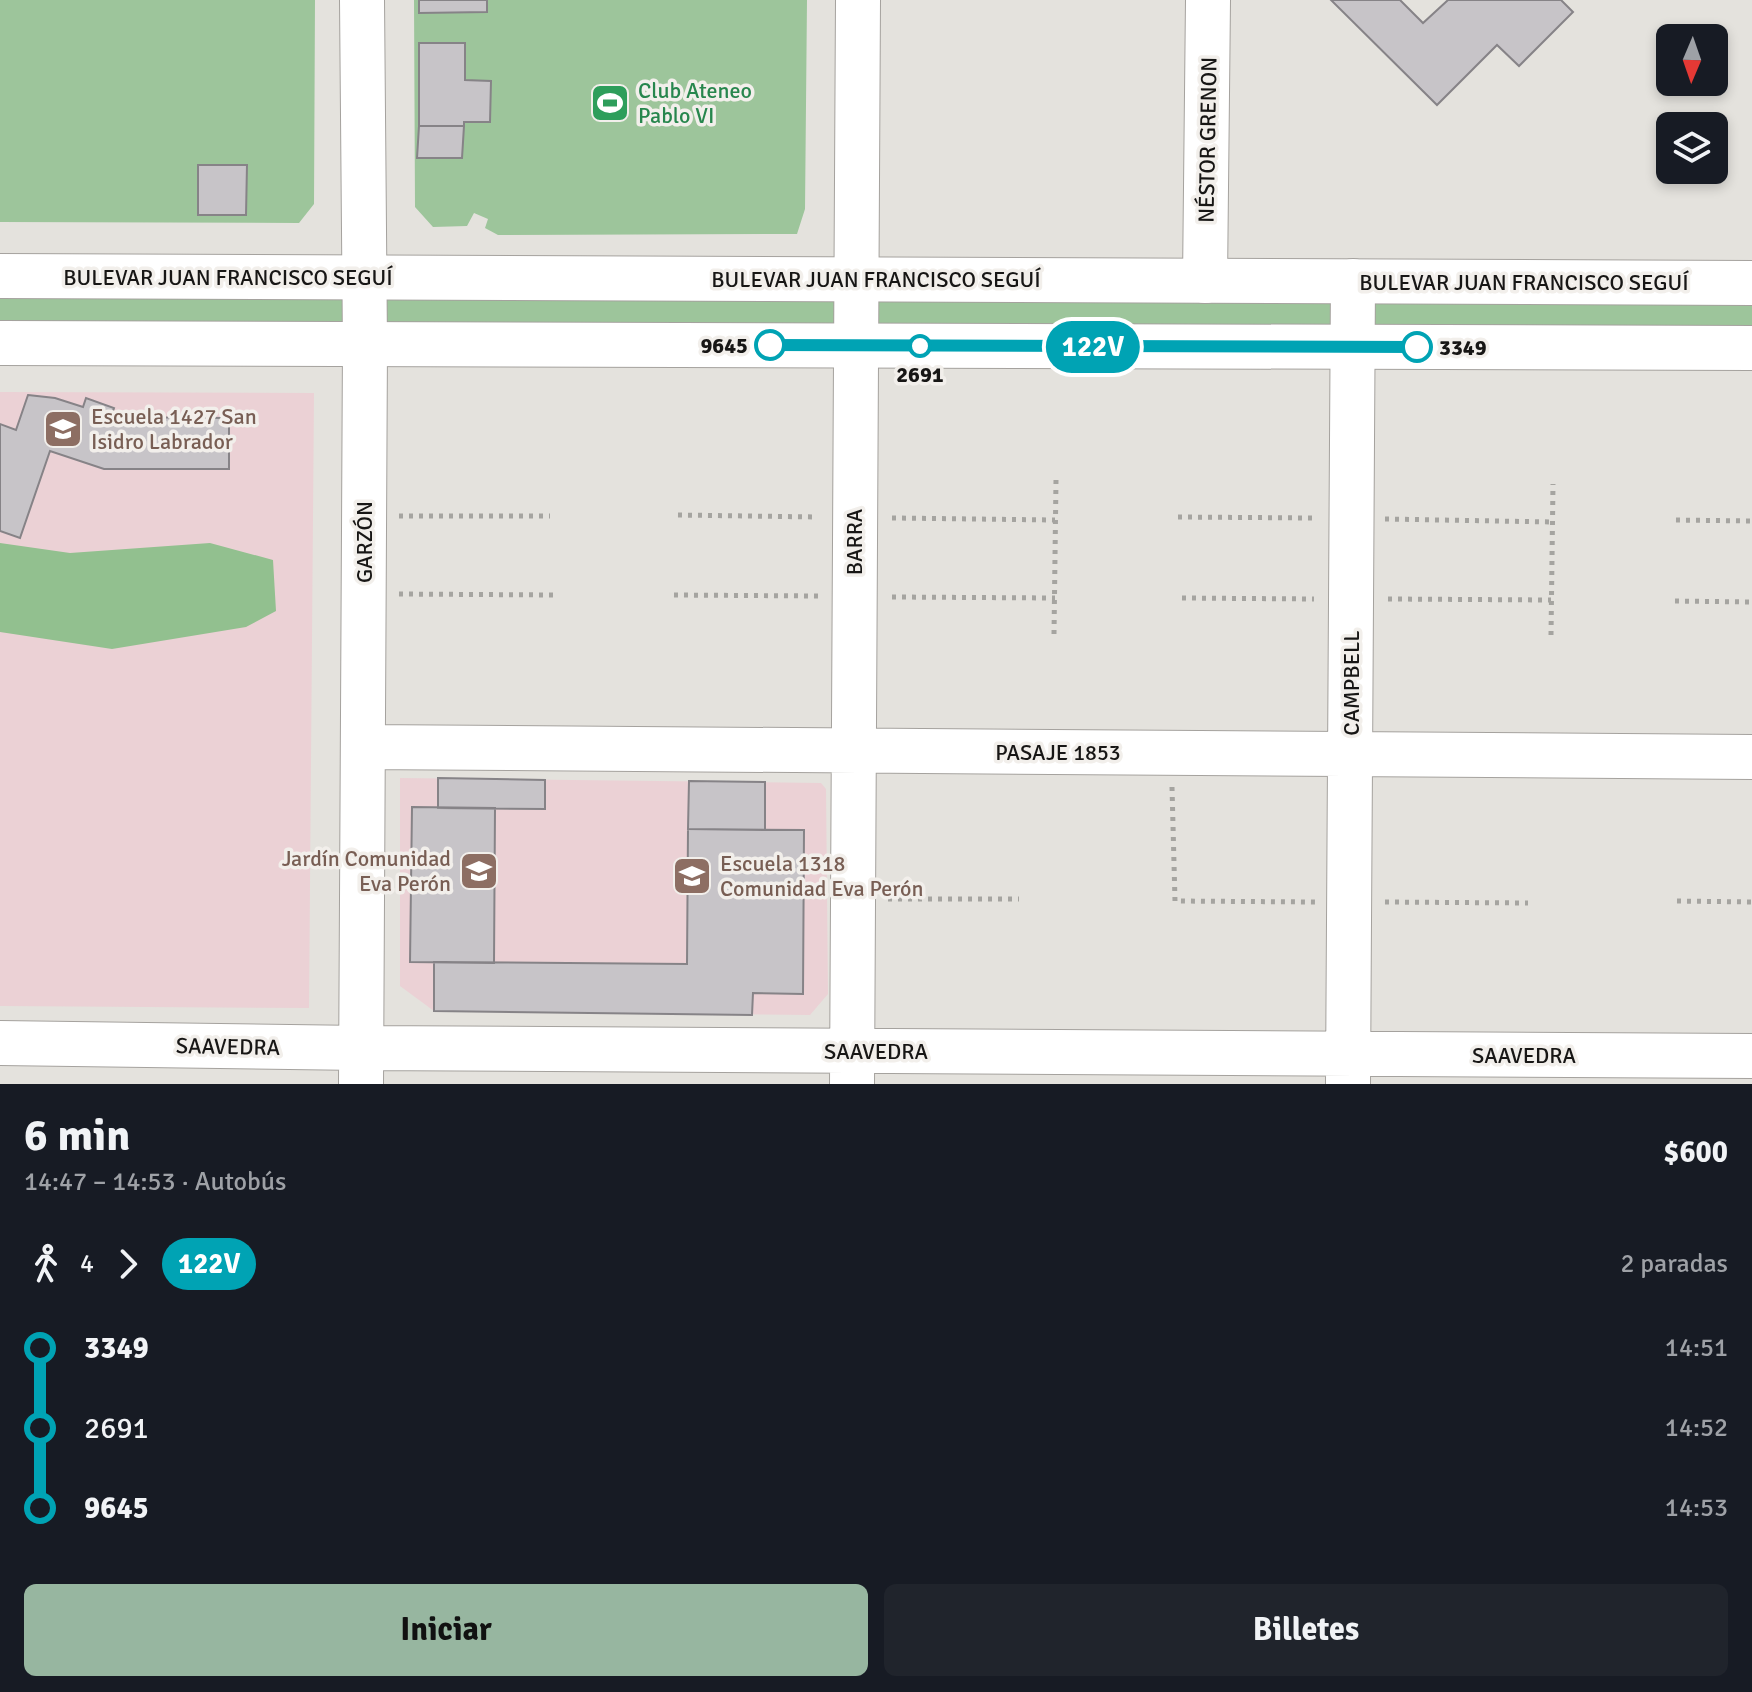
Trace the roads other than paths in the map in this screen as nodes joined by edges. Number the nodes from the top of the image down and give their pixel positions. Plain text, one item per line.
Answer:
1 (362, 0) edge
2 (858, 0) edge
3 (1208, 0) edge
4 (0, 276) edge
5 (364, 278) junction
6 (856, 279) junction
7 (1205, 281) junction
8 (1353, 281) junction
9 (1752, 283) edge
10 (0, 343) edge
11 (365, 345) junction
12 (855, 346) junction
13 (1353, 347) junction
14 (1752, 348) edge
15 (363, 747) junction
16 (853, 750) junction
17 (1350, 754) junction
18 (1752, 757) edge
19 (0, 1043) edge
20 (1752, 1056) edge
21 (361, 1066) edge
22 (852, 1068) edge
23 (1348, 1069) edge

1 - 5 street, GARZÓN
2 - 6 street, BARRA
3 - 7 street, NÉSTOR GRENON
4 - 5 street, BULEVAR JUAN FRANCISCO SEGUÍ
5 - 6 street, BULEVAR JUAN FRANCISCO SEGUÍ
5 - 11 street, GARZÓN
6 - 7 street, BULEVAR JUAN FRANCISCO SEGUÍ
6 - 12 street, BARRA
7 - 8 street, BULEVAR JUAN FRANCISCO SEGUÍ
8 - 9 street, BULEVAR JUAN FRANCISCO SEGUÍ
8 - 13 street, CAMPBELL
10 - 11 street
11 - 12 street
11 - 15 street, GARZÓN
12 - 13 street
12 - 16 street, BARRA
13 - 14 street
13 - 17 street, CAMPBELL
15 - 16 street, PASAJE 1853
15 - 21 street, GARZÓN
16 - 17 street, PASAJE 1853
16 - 22 street, BARRA
17 - 18 street, PASAJE 1853
17 - 23 street, CAMPBELL
19 - 21 street, SAAVEDRA
20 - 23 street, SAAVEDRA
21 - 22 street, SAAVEDRA
22 - 23 street, SAAVEDRA

